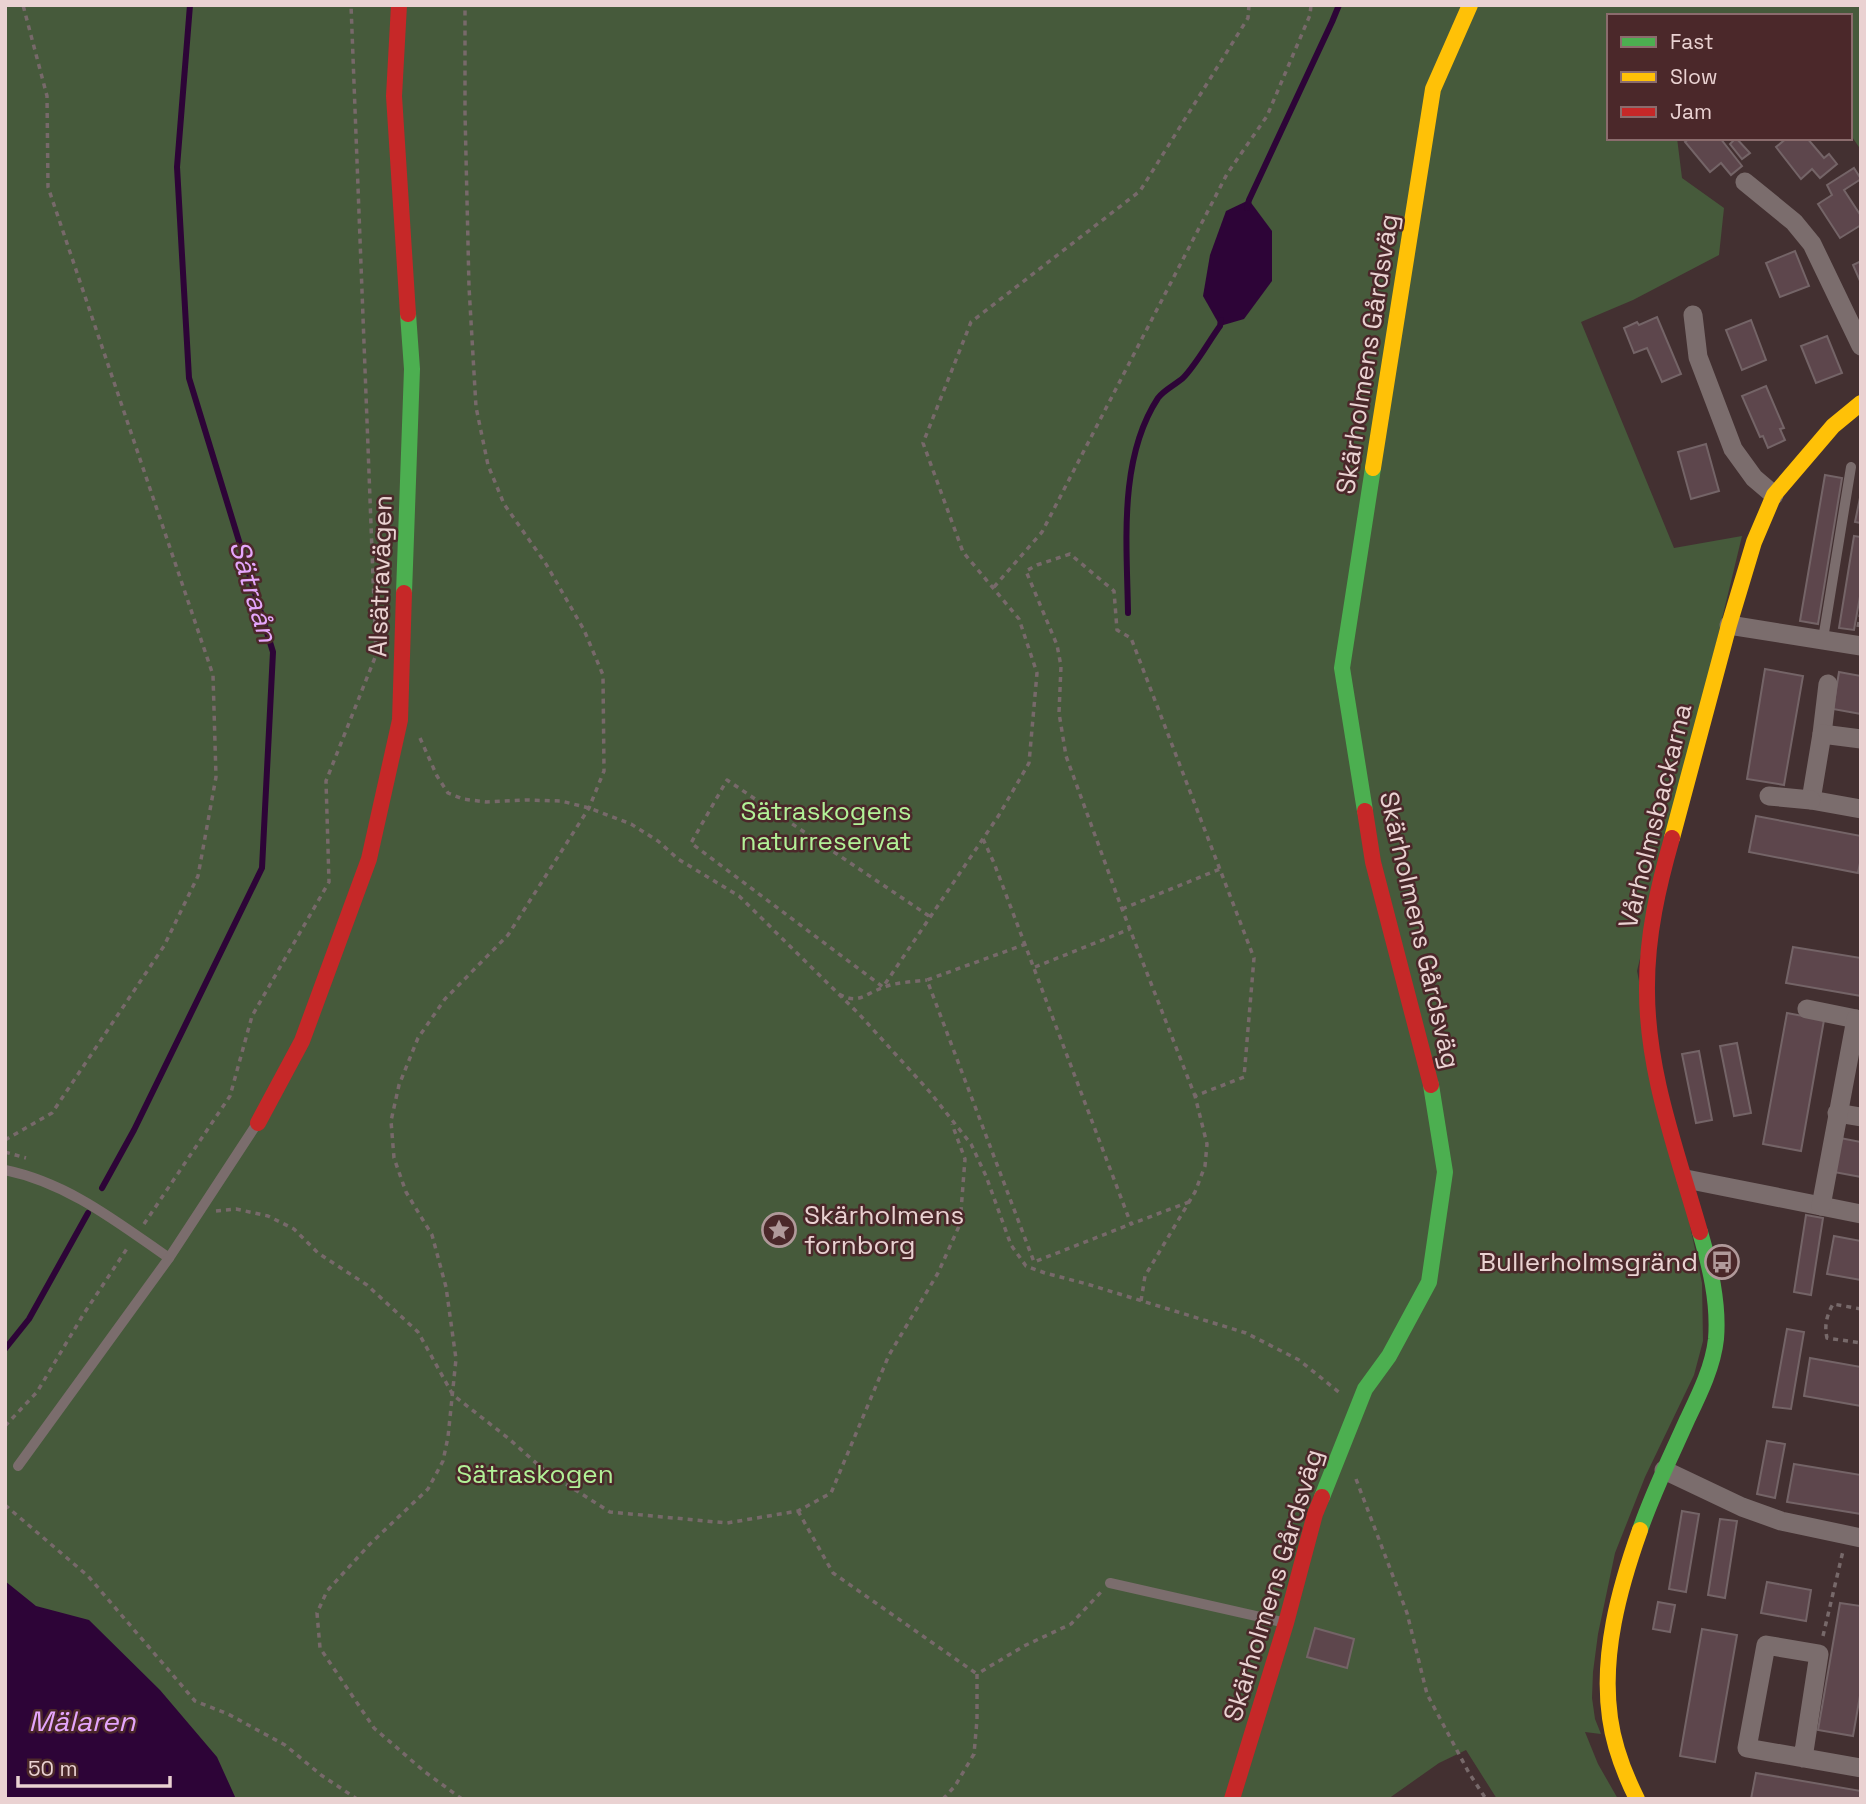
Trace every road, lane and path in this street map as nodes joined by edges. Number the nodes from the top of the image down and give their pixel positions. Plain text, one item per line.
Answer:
1 (23, 5) edge
2 (351, 5) edge
3 (399, 5) edge
4 (465, 5) edge
5 (1249, 5) edge
6 (1311, 5) edge
7 (1470, 5) edge
8 (1745, 182) dead end
9 (1693, 315) dead end
10 (1861, 346) edge
11 (1861, 403) edge
12 (1851, 467) dead end
13 (1774, 495) junction
14 (993, 588) junction
15 (1729, 625) junction
16 (1823, 639) junction
17 (1861, 646) edge
18 (376, 655) junction
19 (377, 667) dead end
20 (1828, 684) dead end
21 (400, 720) junction
22 (1822, 734) junction
23 (1861, 739) edge
24 (1769, 796) dead end
25 (1811, 800) junction
26 (589, 808) junction
27 (1861, 809) edge
28 (983, 839) junction
29 (1220, 869) junction
30 (1122, 909) junction
31 (929, 916) dead end
32 (1130, 929) junction
33 (1026, 944) junction
34 (1035, 967) junction
35 (927, 980) junction
36 (883, 987) junction
37 (832, 989) junction
38 (1807, 1009) dead end
39 (1858, 1019) edge
40 (1195, 1096) junction
41 (1837, 1113) junction
42 (1861, 1117) edge
43 (950, 1119) junction
44 (258, 1123) joint
45 (5, 1140) edge
46 (5, 1152) edge
47 (34, 1160) dead end
48 (5, 1170) edge
49 (1686, 1179) junction
50 (1189, 1202) junction
51 (1821, 1206) junction
52 (202, 1208) junction
53 (1861, 1214) edge
54 (1131, 1224) junction
55 (139, 1232) junction
56 (169, 1258) junction
57 (1141, 1301) junction
58 (1861, 1309) edge
59 (1861, 1343) edge
60 (453, 1395) junction
61 (1357, 1408) junction
62 (5, 1426) edge
63 (1342, 1443) junction
64 (18, 1466) dead end
65 (1664, 1470) junction
66 (5, 1506) edge
67 (798, 1511) junction
68 (1854, 1537) edge
69 (1110, 1583) joint
70 (1286, 1623) junction
71 (1819, 1654) junction
72 (977, 1674) junction
73 (1803, 1758) junction
74 (1861, 1768) edge
75 (357, 1799) edge
76 (462, 1799) edge
77 (943, 1799) edge
78 (1232, 1799) edge
79 (1486, 1799) edge
80 (1637, 1799) edge

1 - 45 path
2 - 18 path
3 - 21 street, Alsätravägen
4 - 26 path
5 - 14 path
6 - 14 path
7 - 61 street, Skärholmens Gårdsväg
8 - 10 street
9 - 13 street
11 - 13 street, Vårholmsbackarna
12 - 16 lane
13 - 15 street, Vårholmsbackarna
14 - 28 path
15 - 16 street
15 - 49 street, Vårholmsbackarna
16 - 17 street
18 - 19 path
18 - 55 path
20 - 22 street
21 - 26 path
21 - 44 street, Alsätravägen
22 - 23 street
22 - 25 street
24 - 25 street
25 - 27 street
26 - 37 path
26 - 60 path
28 - 33 path
28 - 36 path
29 - 30 path
29 - 30 path
29 - 40 path
30 - 32 path
31 - 36 path
32 - 34 path
32 - 40 path
33 - 34 path
33 - 35 path
34 - 54 path
35 - 36 path
35 - 54 path
36 - 37 path
37 - 43 path
38 - 39 street
39 - 41 street
40 - 50 path
41 - 42 street
41 - 51 street
43 - 57 path
43 - 67 path
44 - 52 lane
46 - 47 path
48 - 55 lane
49 - 51 street
49 - 65 street, Vårholmsbackarna
50 - 54 path
50 - 57 path
51 - 53 street
52 - 56 lane
52 - 60 path
55 - 56 lane
55 - 62 path
56 - 64 lane
57 - 61 path
58 - 59 path
60 - 67 path
60 - 76 path
61 - 63 street, Skärholmens Gårdsväg
63 - 70 street, Skärholmens Gårdsväg
63 - 79 path
65 - 68 street
65 - 80 street, Vårholmsbackarna
66 - 75 path
67 - 72 path
68 - 71 path
69 - 70 lane
69 - 72 path
70 - 78 street, Skärholmens Gårdsväg
71 - 73 street
71 - 73 street
72 - 77 path
73 - 74 street

